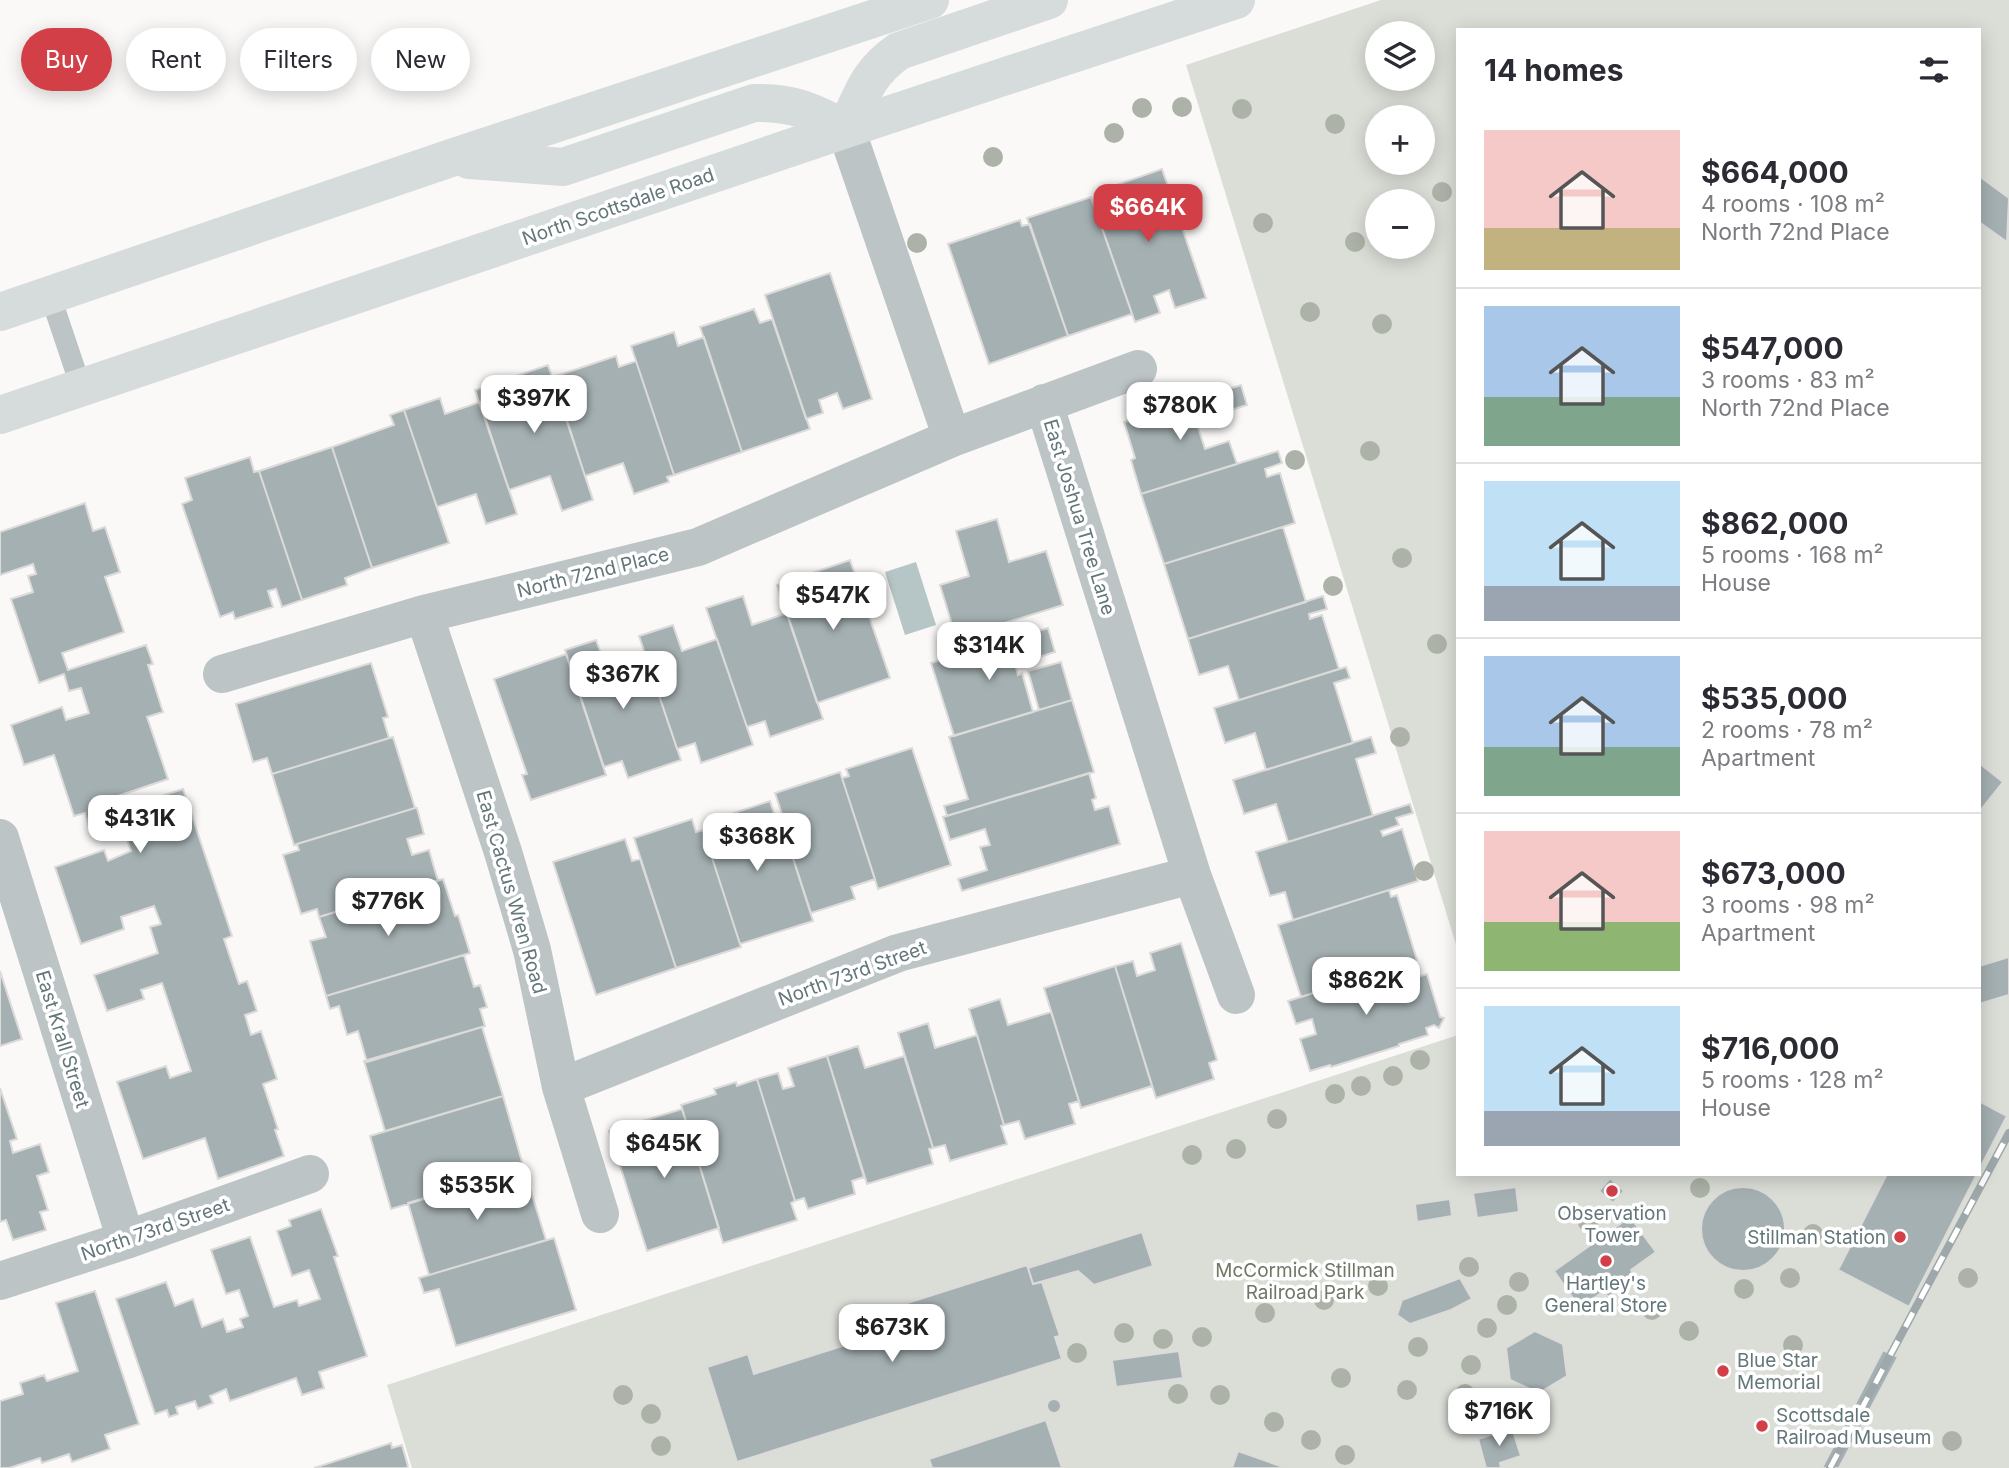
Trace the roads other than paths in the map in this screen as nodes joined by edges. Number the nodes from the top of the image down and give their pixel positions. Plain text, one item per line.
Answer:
1 (930, 0) edge
2 (1049, 0) edge
3 (1236, 0) edge
4 (846, 129) junction
5 (451, 158) junction
6 (50, 295) junction
7 (0, 312) edge
8 (1138, 369) dead end
9 (81, 387) junction
10 (1044, 403) junction
11 (0, 415) edge
12 (952, 438) junction
13 (424, 614) junction
14 (222, 674) dead end
15 (0, 838) edge
16 (1192, 875) junction
17 (1236, 995) dead end
18 (561, 1087) junction
19 (310, 1174) dead end
20 (600, 1214) dead end
21 (126, 1240) junction
22 (0, 1281) edge

1 - 5 main road
2 - 4 main road
3 - 4 main road, North Scottsdale Road
4 - 5 main road
4 - 9 main road, North Scottsdale Road
4 - 12 street
5 - 6 main road
6 - 7 main road
6 - 9 lane
8 - 10 street
9 - 11 main road, North Scottsdale Road
10 - 12 street, East Joshua Tree Lane
10 - 16 street, East Joshua Tree Lane
12 - 13 street, North 72nd Place
13 - 14 street, North 72nd Place
13 - 18 street, East Cactus Wren Road
15 - 21 street, East Krall Street
16 - 17 street, East Joshua Tree Lane
16 - 18 street, North 73rd Street
18 - 20 street, East Cactus Wren Road
19 - 21 street, North 73rd Street
21 - 22 street, North 73rd Street

